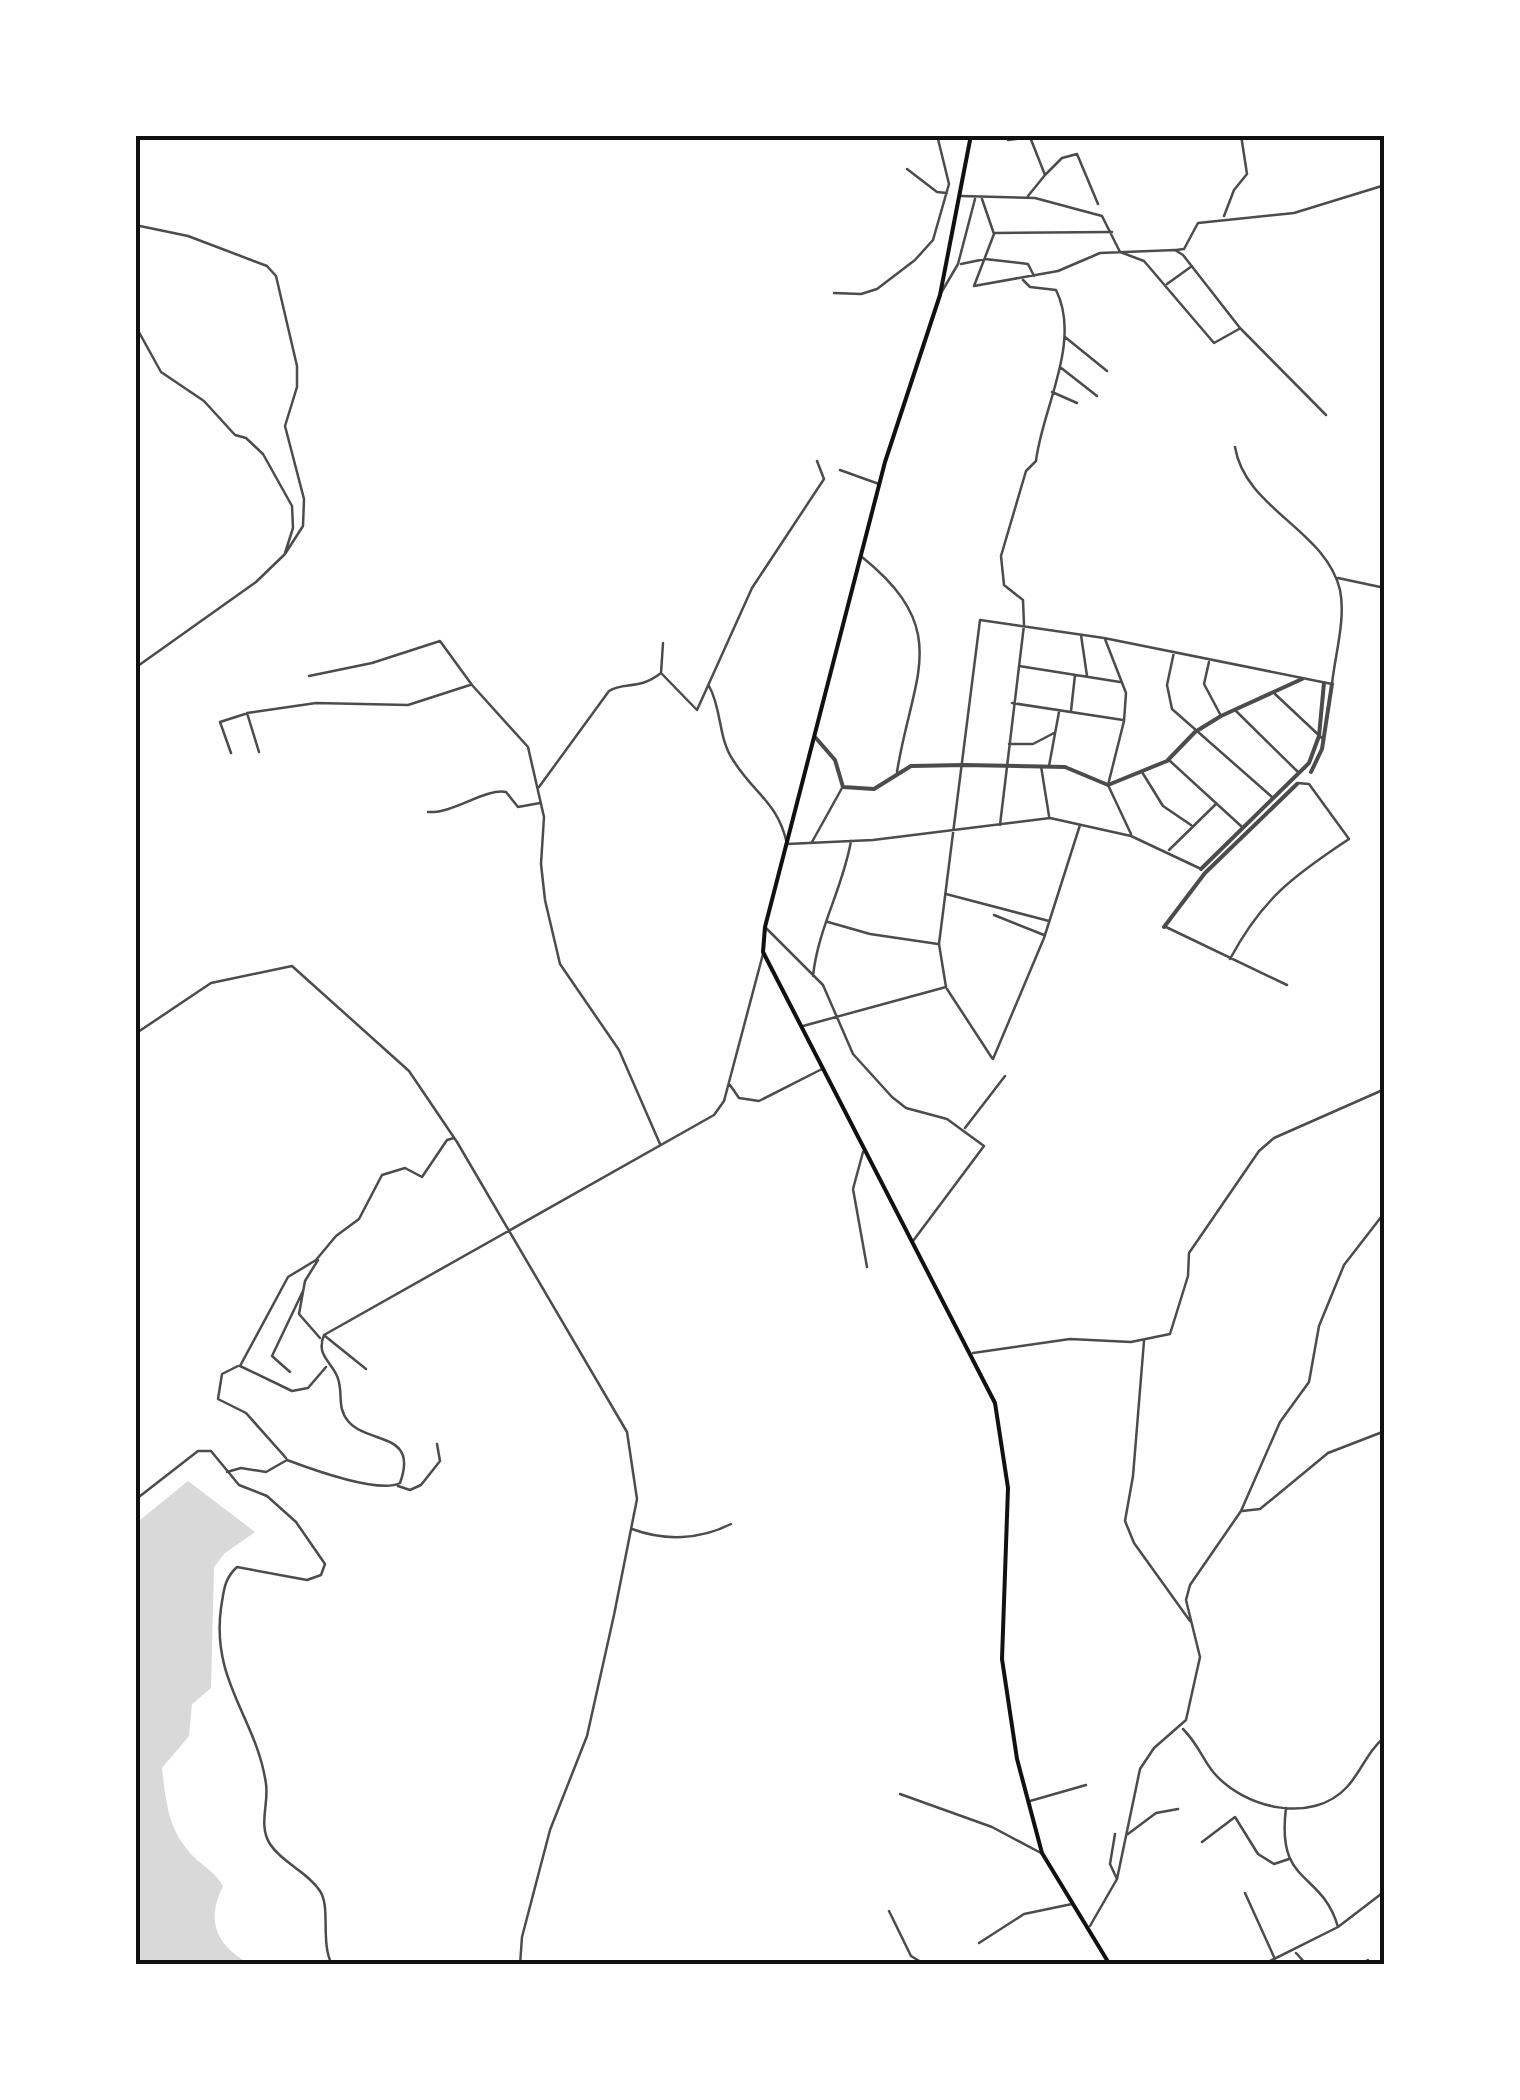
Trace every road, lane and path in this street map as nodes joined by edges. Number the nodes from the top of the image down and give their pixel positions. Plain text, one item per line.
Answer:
1 (937, 135) edge
2 (972, 135) edge
3 (1241, 135) edge
4 (1008, 140) dead end
5 (906, 168) dead end
6 (1046, 174) junction
7 (1385, 185) edge
8 (948, 192) junction
9 (960, 196) junction
10 (1028, 198) junction
11 (975, 199) junction
12 (982, 199) junction
13 (1098, 204) dead end
14 (1224, 218) junction
15 (135, 225) edge
16 (1112, 232) junction
17 (994, 234) junction
18 (1175, 250) junction
19 (1120, 252) junction
20 (985, 259) junction
21 (958, 264) junction
22 (1192, 266) junction
23 (1035, 278) junction
24 (1024, 280) junction
25 (1166, 284) junction
26 (834, 293) dead end
27 (940, 294) junction
28 (135, 326) edge
29 (1240, 328) junction
30 (1064, 336) junction
31 (1058, 366) junction
32 (1107, 370) dead end
33 (1051, 391) junction
34 (1097, 396) dead end
35 (1077, 403) dead end
36 (1326, 415) dead end
37 (1234, 447) dead end
38 (816, 461) dead end
39 (840, 470) dead end
40 (880, 485) junction
41 (285, 554) junction
42 (860, 556) junction
43 (1336, 578) junction
44 (1385, 588) edge
45 (1024, 625) junction
46 (1081, 634) junction
47 (1104, 638) junction
48 (663, 643) dead end
49 (1174, 650) junction
50 (1210, 659) junction
51 (1018, 666) junction
52 (135, 668) edge
53 (661, 673) junction
54 (1075, 675) junction
55 (308, 676) dead end
56 (1087, 676) junction
57 (1302, 679) junction
58 (1123, 682) junction
59 (1324, 683) junction
60 (1332, 684) junction
61 (472, 685) junction
62 (709, 686) junction
63 (1274, 693) junction
64 (1012, 704) junction
65 (1234, 709) junction
66 (1060, 710) junction
67 (1070, 712) junction
68 (246, 713) junction
69 (1221, 716) junction
70 (1124, 720) junction
71 (1055, 732) junction
72 (1195, 732) junction
73 (813, 735) junction
74 (1321, 738) junction
75 (1007, 744) junction
76 (259, 752) dead end
77 (231, 753) dead end
78 (1169, 760) junction
79 (964, 766) junction
80 (1041, 766) junction
81 (1049, 766) junction
82 (1004, 767) junction
83 (897, 772) junction
84 (1142, 772) junction
85 (1311, 772) dead end
86 (1300, 773) junction
87 (1296, 784) joint
88 (1108, 785) junction
89 (843, 787) junction
90 (538, 788) junction
91 (1274, 800) junction
92 (541, 802) junction
93 (1216, 804) junction
94 (428, 812) dead end
95 (794, 816) junction
96 (781, 817) junction
97 (1050, 818) junction
98 (1080, 823) junction
99 (1191, 825) junction
100 (1000, 826) junction
101 (1244, 829) junction
102 (955, 832) junction
103 (1131, 836) junction
104 (851, 841) junction
105 (811, 842) junction
106 (787, 844) junction
107 (1168, 851) junction
108 (1203, 871) junction
109 (946, 894) junction
110 (994, 915) dead end
111 (825, 921) junction
112 (1050, 921) junction
113 (1164, 926) joint
114 (765, 927) junction
115 (1045, 935) junction
116 (939, 944) junction
117 (763, 952) junction
118 (1230, 959) junction
119 (813, 977) junction
120 (1287, 985) dead end
121 (946, 987) junction
122 (838, 1018) junction
123 (802, 1027) junction
124 (135, 1034) edge
125 (823, 1068) junction
126 (1005, 1076) dead end
127 (729, 1084) junction
128 (1385, 1089) edge
129 (964, 1130) junction
130 (454, 1138) junction
131 (660, 1146) junction
132 (866, 1150) junction
133 (1385, 1212) edge
134 (508, 1228) junction
135 (912, 1242) junction
136 (318, 1258) junction
137 (867, 1267) dead end
138 (303, 1291) junction
139 (323, 1337) junction
140 (1144, 1341) junction
141 (971, 1353) junction
142 (240, 1366) junction
143 (327, 1366) junction
144 (366, 1369) dead end
145 (290, 1372) dead end
146 (1385, 1431) edge
147 (437, 1444) dead end
148 (287, 1460) junction
149 (227, 1472) junction
150 (398, 1486) junction
151 (135, 1500) edge
152 (1241, 1511) junction
153 (731, 1524) dead end
154 (630, 1529) junction
155 (1191, 1622) junction
156 (1182, 1728) junction
157 (1385, 1737) edge
158 (1086, 1784) dead end
159 (900, 1794) dead end
160 (1027, 1802) junction
161 (1286, 1807) junction
162 (1178, 1809) dead end
163 (1114, 1834) dead end
164 (1128, 1834) junction
165 (1202, 1842) dead end
166 (1042, 1853) junction
167 (1289, 1859) junction
168 (1117, 1879) junction
169 (1385, 1891) edge
170 (1245, 1893) dead end
171 (1073, 1904) junction
172 (889, 1911) dead end
173 (1089, 1927) junction
174 (1338, 1927) junction
175 (979, 1944) dead end
176 (1294, 1952) junction
177 (1275, 1958) junction
178 (1368, 1960) dead end
179 (332, 1965) edge
180 (520, 1965) edge
181 (926, 1965) edge
182 (1110, 1965) edge
183 (1262, 1965) edge
184 (1308, 1965) edge
185 (1358, 1965) edge

1 - 8 street
2 - 9 main road
3 - 14 street
4 - 6 street
5 - 8 street
6 - 10 street
6 - 13 street
7 - 14 street
8 - 26 street
9 - 11 street
9 - 27 main road
10 - 12 street
10 - 16 street
11 - 12 street
11 - 21 street
12 - 17 street
14 - 18 street
15 - 41 street
16 - 17 street
16 - 19 street
17 - 20 street
18 - 19 street
18 - 22 street
19 - 23 street
19 - 25 street
20 - 21 street
20 - 23 street
20 - 24 street
21 - 27 street
22 - 25 street
22 - 29 street
23 - 24 street
24 - 30 street
25 - 29 street
27 - 40 main road
28 - 41 street
29 - 36 street
30 - 31 street
30 - 32 street
31 - 33 street
31 - 34 street
33 - 35 street
33 - 45 street
37 - 43 street
38 - 62 street
39 - 40 street
40 - 42 main road
41 - 52 street
42 - 73 main road
42 - 83 street
43 - 44 street
43 - 60 street
45 - 46 street
45 - 51 street
45 - 79 street
46 - 47 street
46 - 56 street
47 - 49 street
47 - 58 street
48 - 53 street
49 - 50 street
49 - 72 street
50 - 57 street
50 - 69 street
51 - 54 street
51 - 64 street
53 - 62 street
53 - 90 street
54 - 56 street
54 - 67 street
55 - 61 street
56 - 58 street
57 - 59 street
57 - 63 street
58 - 70 street
59 - 60 street
59 - 74 street
60 - 74 street
61 - 68 street
61 - 90 street
62 - 96 street
63 - 65 street
63 - 74 street
64 - 66 street
64 - 75 street
65 - 69 street
65 - 86 street
66 - 67 street
66 - 71 street
67 - 70 street
68 - 76 street
68 - 77 street
69 - 72 street
70 - 88 street
71 - 75 street
71 - 81 street
72 - 78 street
72 - 91 street
73 - 89 street
73 - 95 main road
74 - 85 street
74 - 86 street
75 - 82 street
78 - 84 street
78 - 93 street
79 - 82 street
79 - 83 street
79 - 102 street
80 - 81 street
80 - 82 street
80 - 97 street
81 - 88 street
82 - 100 street
83 - 89 street
84 - 88 street
84 - 99 street
86 - 91 street
87 - 91 street
87 - 118 street
88 - 103 street
89 - 105 street
90 - 92 street
91 - 101 street
92 - 94 street
92 - 131 street
93 - 99 street
93 - 101 street
95 - 96 street
95 - 106 main road
96 - 106 street
97 - 98 street
97 - 100 street
98 - 103 street
98 - 112 street
99 - 107 street
100 - 102 street
101 - 108 street
102 - 104 street
102 - 109 street
103 - 107 street
104 - 105 street
104 - 111 street
105 - 106 street
106 - 114 main road
107 - 108 street
108 - 113 street
109 - 112 street
109 - 116 street
110 - 115 street
111 - 116 street
111 - 119 street
112 - 115 street
113 - 118 street
114 - 117 main road
114 - 119 street
115 - 121 street
116 - 121 street
117 - 123 main road
117 - 127 street
118 - 120 street
119 - 122 street
121 - 122 street
122 - 123 street
122 - 129 street
123 - 125 main road
124 - 130 street
125 - 127 street
125 - 132 main road
126 - 129 street
127 - 131 street
128 - 140 street
129 - 135 street
130 - 134 street
130 - 136 street
131 - 134 street
132 - 135 main road
132 - 137 street
133 - 152 street
134 - 139 street
134 - 154 street
135 - 141 main road
136 - 138 street
136 - 142 street
138 - 139 street
138 - 145 street
139 - 143 street
139 - 144 street
140 - 141 street
140 - 155 street
141 - 160 main road
142 - 143 street
142 - 148 street
143 - 150 street
146 - 152 street
147 - 150 street
148 - 149 street
148 - 150 street
149 - 151 street
149 - 179 street
152 - 155 street
153 - 154 street
154 - 180 street
155 - 156 street
156 - 161 street
156 - 164 street
157 - 161 street
158 - 160 street
159 - 166 street
160 - 166 main road
161 - 167 street
162 - 164 street
163 - 168 street
164 - 168 street
165 - 167 street
166 - 171 main road
167 - 174 street
168 - 173 street
169 - 174 street
170 - 177 street
171 - 173 main road
171 - 175 street
172 - 181 street
173 - 182 main road
174 - 176 street
176 - 177 street
176 - 184 street
177 - 183 street
178 - 185 street

